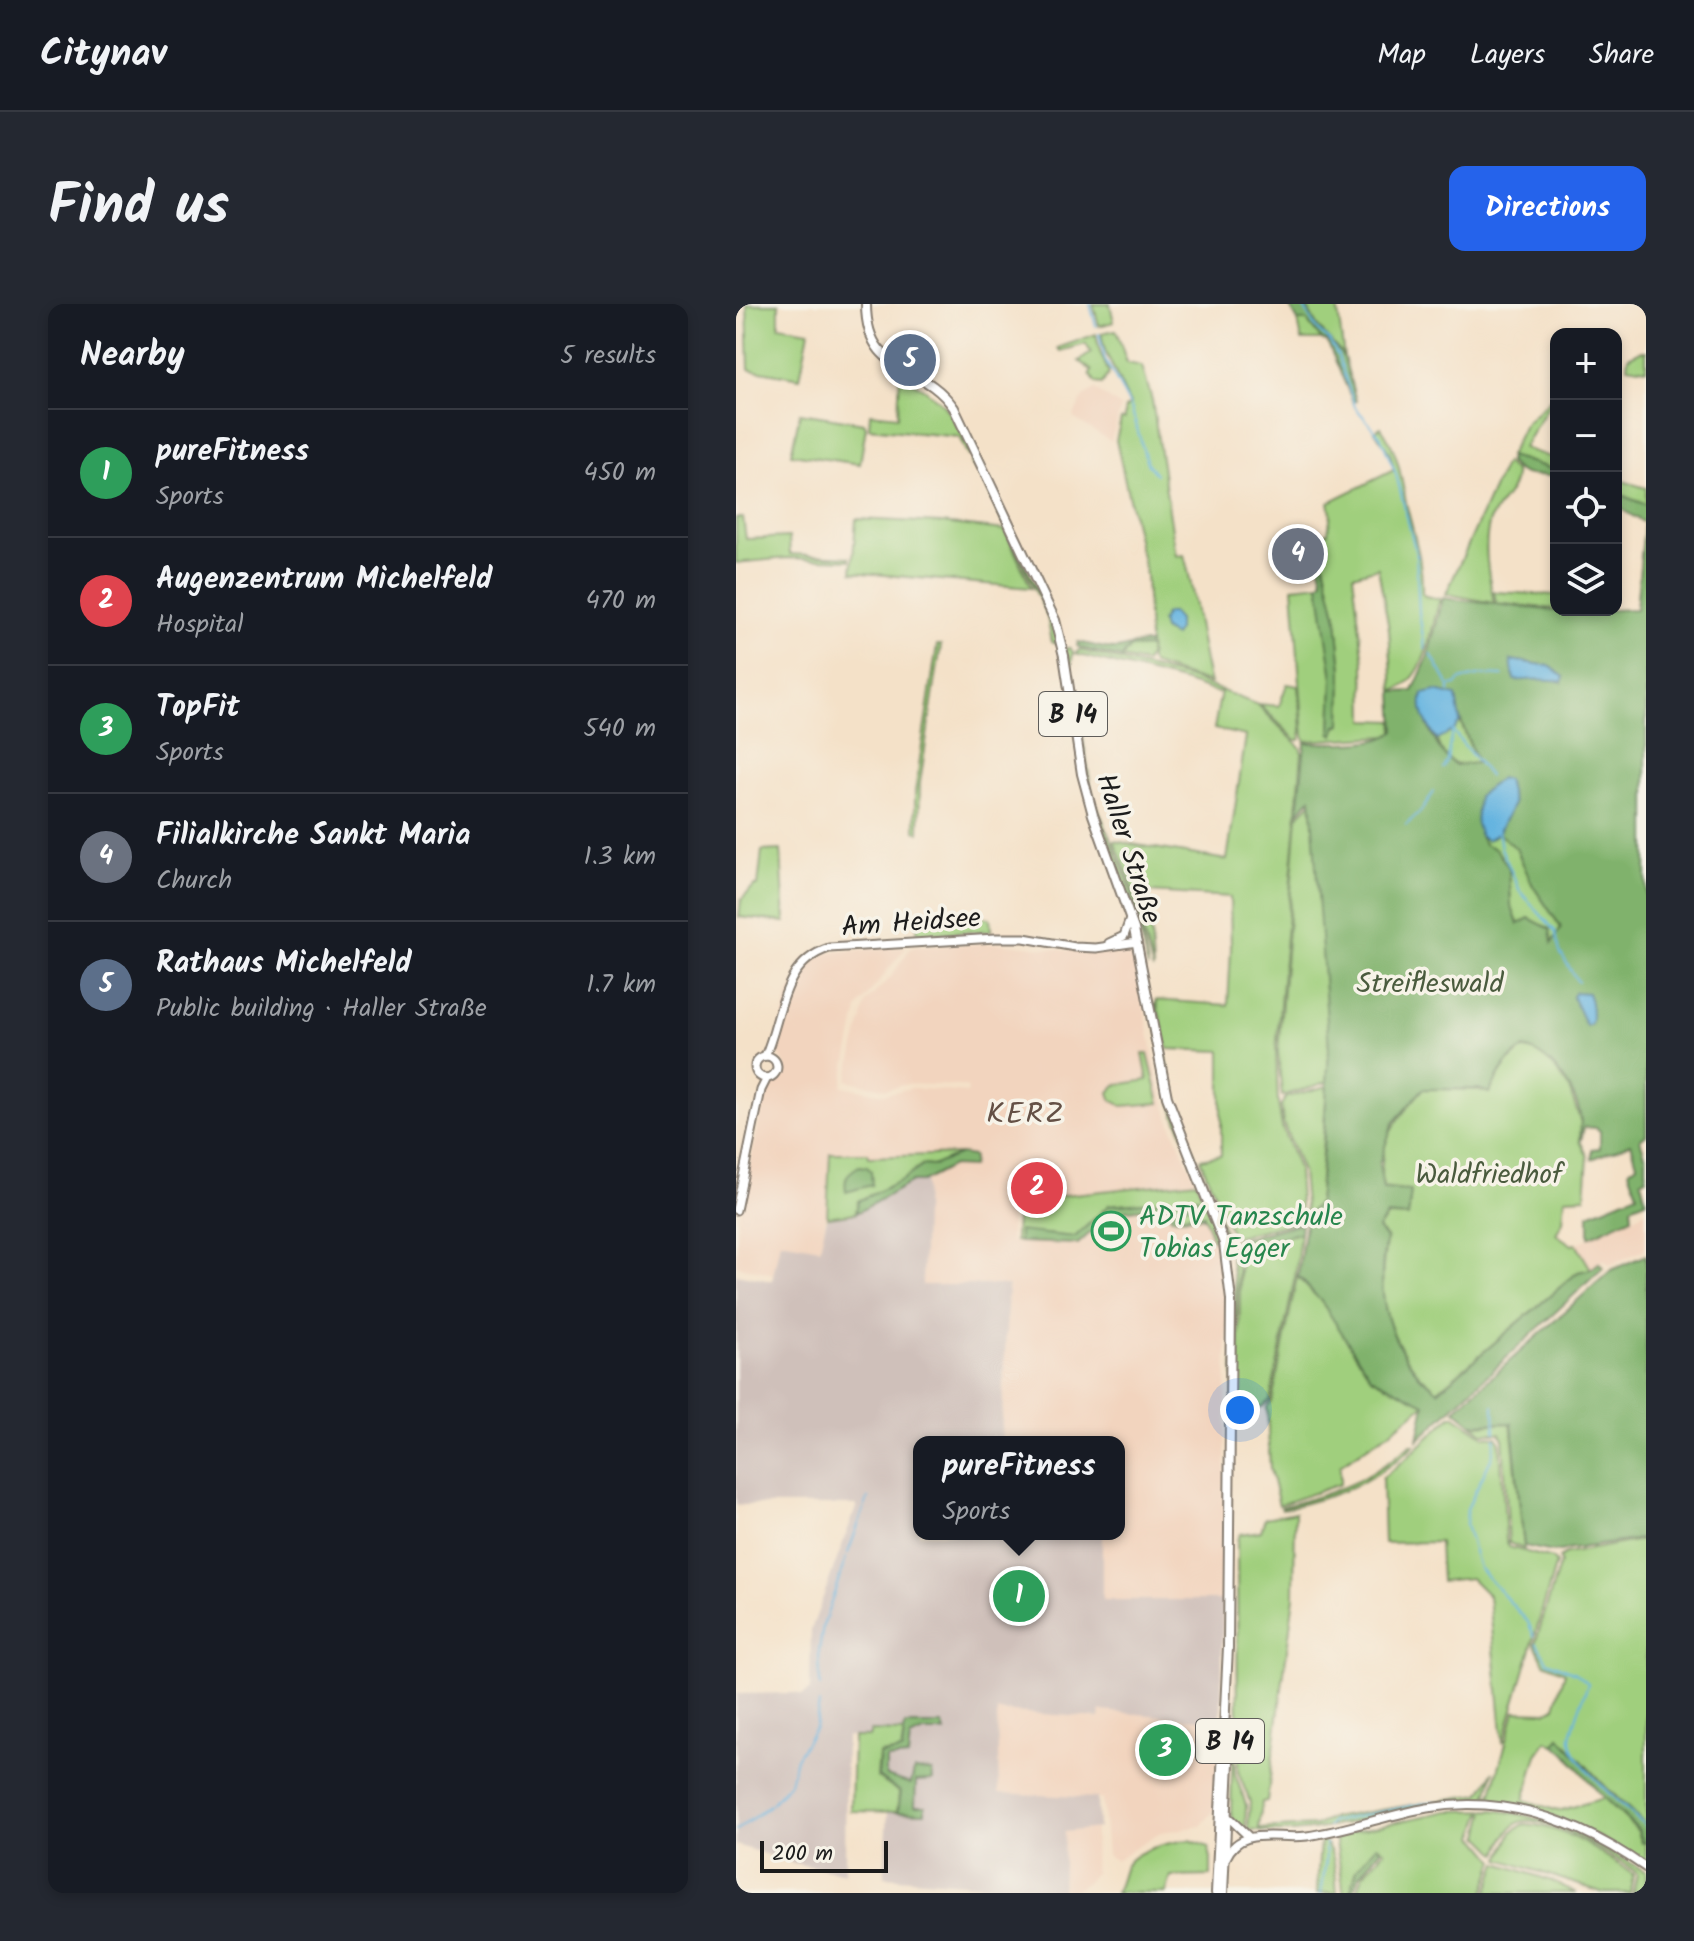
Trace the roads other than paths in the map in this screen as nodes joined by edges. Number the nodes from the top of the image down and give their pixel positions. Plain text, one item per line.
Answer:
1 (866, 304) edge
2 (1131, 918) junction
3 (1137, 942) junction
4 (1075, 947) junction
5 (769, 1056) junction
6 (763, 1076) junction
7 (736, 1210) edge
8 (1228, 1647) junction
9 (1228, 1817) junction
10 (1231, 1835) dead end
11 (1246, 1836) junction
12 (1226, 1858) junction
13 (1646, 1868) edge
14 (1216, 1893) edge
15 (1223, 1893) edge

1 - 2 main road, Haller Straße / B 14
2 - 3 main road, Haller Straße / B 14
2 - 4 main road
3 - 4 main road
3 - 8 main road, Haller Straße / B 14
4 - 5 main road, Am Heidsee
5 - 6 main road
5 - 6 main road
6 - 7 main road
8 - 9 main road, B 14
8 - 14 main road, B 14
9 - 11 main road
9 - 12 main road, B 14
10 - 11 main road
11 - 12 main road
11 - 13 main road
12 - 15 main road, B 14

